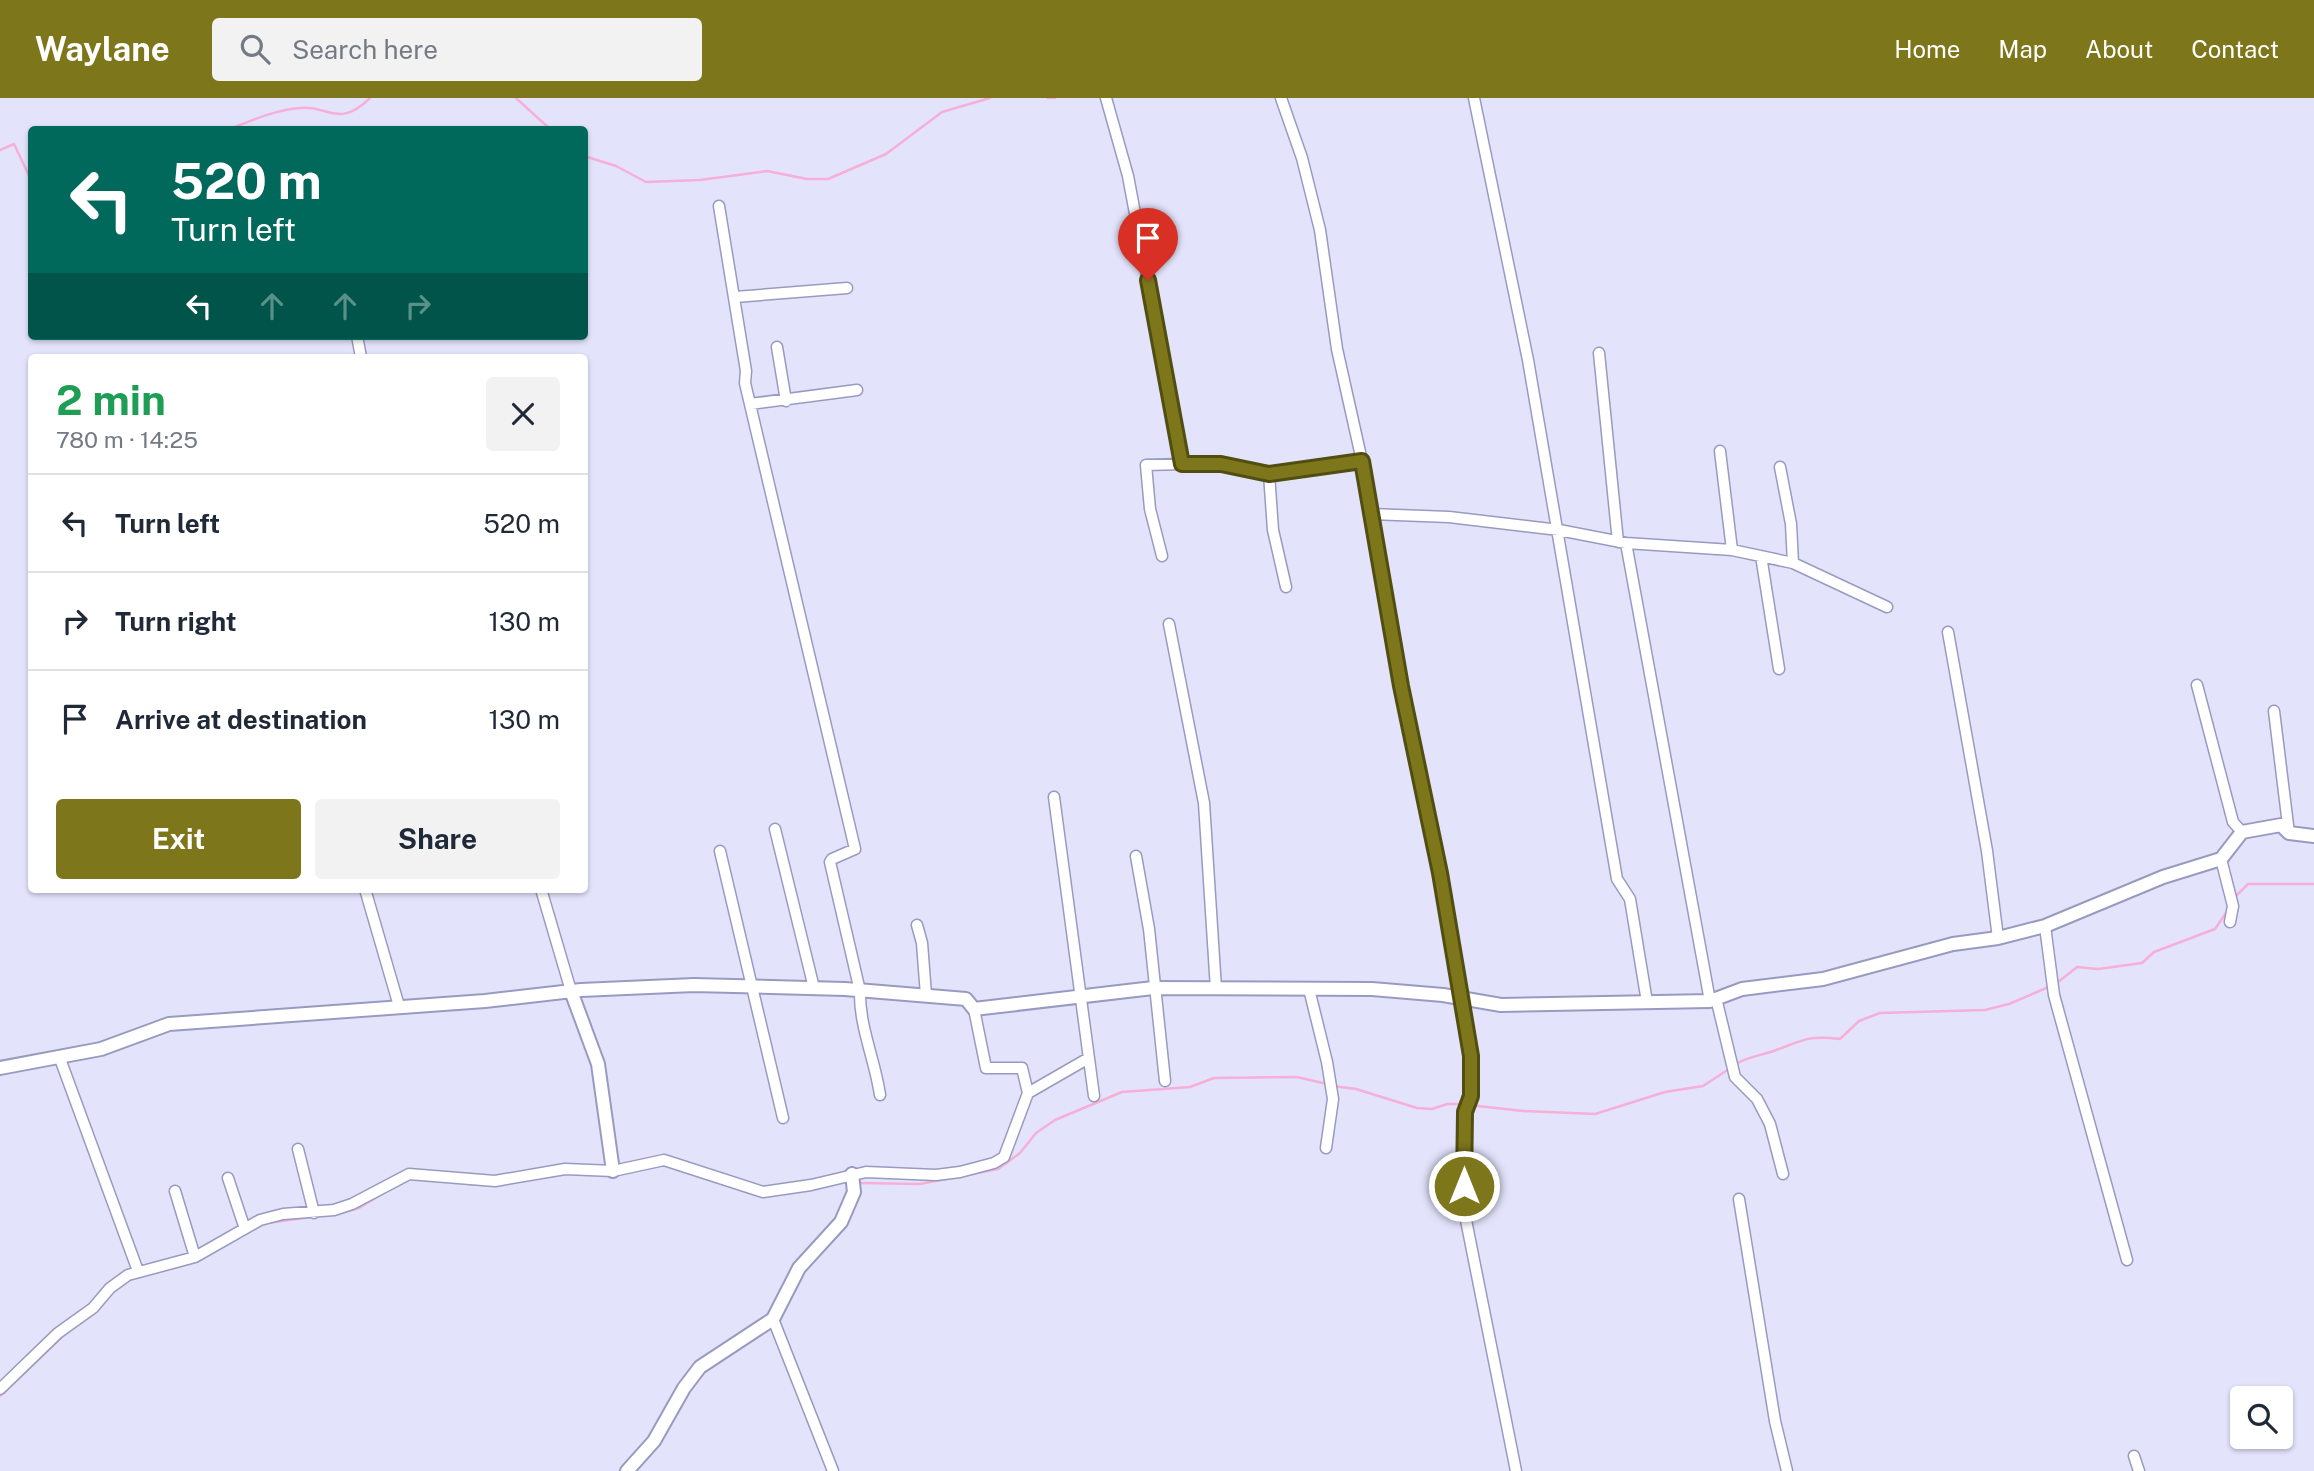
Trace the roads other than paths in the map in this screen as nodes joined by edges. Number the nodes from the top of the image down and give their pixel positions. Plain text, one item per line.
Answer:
1 (1106, 98) edge
2 (1281, 98) edge
3 (1474, 98) edge
4 (719, 206) dead end
5 (847, 288) dead end
6 (735, 297) junction
7 (777, 347) dead end
8 (1600, 353) dead end
9 (857, 390) dead end
10 (786, 401) junction
11 (750, 404) junction
12 (1720, 451) dead end
13 (1362, 461) junction
14 (1182, 464) junction
15 (1780, 467) dead end
16 (1269, 474) junction
17 (1371, 514) junction
18 (1559, 530) junction
19 (1622, 542) junction
20 (1732, 550) junction
21 (1162, 556) dead end
22 (1761, 556) junction
23 (1793, 563) junction
24 (1286, 587) dead end
25 (1887, 607) dead end
26 (1169, 624) dead end
27 (1948, 632) dead end
28 (1779, 669) dead end
29 (2197, 685) dead end
30 (2274, 711) dead end
31 (1054, 797) dead end
32 (775, 829) dead end
33 (2242, 832) junction
34 (2289, 833) junction
35 (2314, 836) edge
36 (720, 851) dead end
37 (1136, 856) dead end
38 (2221, 859) junction
39 (366, 893) edge
40 (542, 893) edge
41 (2230, 922) dead end
42 (917, 925) dead end
43 (2045, 926) junction
44 (1998, 938) junction
45 (754, 988) junction
46 (814, 988) junction
47 (1153, 988) junction
48 (1216, 989) junction
49 (1309, 989) junction
50 (571, 991) junction
51 (860, 992) junction
52 (926, 995) junction
53 (1081, 997) junction
54 (1462, 1000) junction
55 (1713, 1000) junction
56 (1647, 1002) junction
57 (399, 1006) junction
58 (974, 1009) junction
59 (59, 1056) junction
60 (1087, 1059) junction
61 (0, 1068) edge
62 (1164, 1081) dead end
63 (1028, 1093) junction
64 (880, 1095) dead end
65 (1094, 1096) dead end
66 (783, 1118) dead end
67 (1326, 1148) dead end
68 (298, 1149) dead end
69 (613, 1171) junction
70 (852, 1174) junction
71 (1783, 1174) dead end
72 (228, 1178) dead end
73 (175, 1191) dead end
74 (1739, 1199) dead end
75 (314, 1213) junction
76 (244, 1226) junction
77 (195, 1257) junction
78 (2127, 1260) dead end
79 (138, 1271) junction
80 (773, 1319) junction
81 (0, 1389) edge
82 (2134, 1456) dead end
83 (626, 1471) edge
84 (833, 1471) edge
85 (1516, 1471) edge
86 (1787, 1471) edge
87 (2139, 1471) edge

1 - 14 street
2 - 13 street
3 - 18 street
4 - 6 street
5 - 6 street
6 - 11 street
7 - 10 street
8 - 19 street
9 - 10 street
10 - 11 street
11 - 51 street
12 - 20 street
13 - 16 street
13 - 17 street
14 - 16 street
14 - 21 street
15 - 23 street
16 - 24 street
17 - 18 street
17 - 54 street
18 - 19 street
18 - 56 street
19 - 20 street
19 - 55 street
20 - 22 street
22 - 23 street
22 - 28 street
23 - 25 street
26 - 48 street
27 - 44 street
29 - 33 street
30 - 34 street
31 - 53 street
32 - 46 street
33 - 34 street
33 - 38 street
34 - 35 street
36 - 45 street
37 - 47 street
38 - 41 street
38 - 43 street
39 - 57 street
40 - 50 street
42 - 52 street
43 - 44 street
43 - 78 street
44 - 55 street
45 - 46 street
45 - 50 street
45 - 66 street
46 - 51 street
47 - 48 street
47 - 53 street
47 - 62 street
48 - 49 street
49 - 54 street
49 - 67 street
50 - 57 street
50 - 69 street
51 - 52 street
51 - 64 street
52 - 58 street
53 - 58 street
53 - 60 street
54 - 56 street
54 - 85 street
55 - 56 street
55 - 71 street
57 - 59 street
58 - 63 street
59 - 61 street
59 - 79 street
60 - 63 street
60 - 65 street
63 - 70 street
68 - 75 street
69 - 70 street
69 - 75 street
70 - 80 street
72 - 76 street
73 - 77 street
74 - 86 street
75 - 76 street
76 - 77 street
77 - 79 street
79 - 81 street
80 - 83 street
80 - 84 street
82 - 87 street

